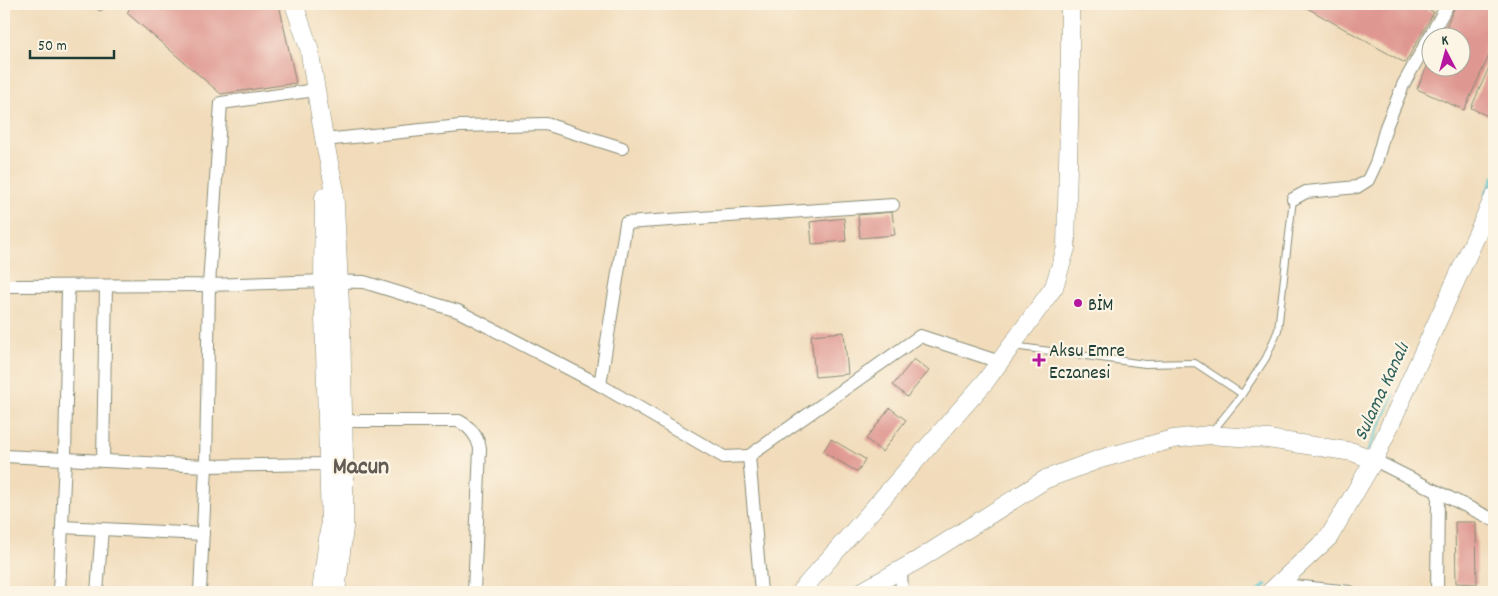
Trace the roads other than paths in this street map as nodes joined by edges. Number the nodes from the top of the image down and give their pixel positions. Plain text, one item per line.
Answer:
1 (294, 4) edge
2 (1070, 4) edge
3 (1448, 4) edge
4 (316, 90) junction
5 (324, 142) junction
6 (622, 148) dead end
7 (1494, 197) edge
8 (1293, 198) joint
9 (893, 205) dead end
10 (331, 281) junction
11 (209, 285) junction
12 (4, 286) edge
13 (68, 286) junction
14 (106, 286) junction
15 (1011, 346) junction
16 (1000, 362) junction
17 (600, 385) junction
18 (1242, 394) junction
19 (343, 421) junction
20 (1209, 435) junction
21 (4, 456) edge
22 (749, 456) junction
23 (1365, 457) junction
24 (65, 458) junction
25 (103, 461) junction
26 (328, 464) junction
27 (206, 466) junction
28 (1438, 492) junction
29 (1494, 520) edge
30 (62, 527) junction
31 (102, 529) junction
32 (203, 534) junction
33 (901, 570) junction
34 (1275, 587) edge
35 (59, 592) edge
36 (97, 592) edge
37 (200, 592) edge
38 (321, 592) edge
39 (336, 592) edge
40 (474, 592) edge
41 (762, 592) edge
42 (800, 592) edge
43 (861, 592) edge
44 (902, 592) edge
45 (1350, 592) edge
46 (1437, 592) edge

1 - 4 street
2 - 15 street
3 - 8 street
4 - 5 street
4 - 11 street
5 - 6 street
5 - 10 street
7 - 23 street
8 - 18 lane
9 - 17 street
10 - 11 street
10 - 17 street
10 - 19 street
10 - 26 street
11 - 14 street
11 - 27 street
12 - 13 street
13 - 14 street
13 - 24 street
14 - 25 street
15 - 16 street
15 - 18 lane
16 - 22 street
16 - 42 street
17 - 22 street
18 - 20 lane
19 - 39 street
19 - 40 street
20 - 23 street
20 - 33 street
21 - 24 street
22 - 41 street
23 - 28 street
23 - 34 street
24 - 25 street
24 - 30 street
25 - 27 street
26 - 27 street
26 - 38 street
27 - 32 street
28 - 29 street
28 - 46 street
30 - 31 street
30 - 35 street
31 - 32 street
31 - 36 street
32 - 37 street
33 - 43 street
33 - 44 street
34 - 45 street

